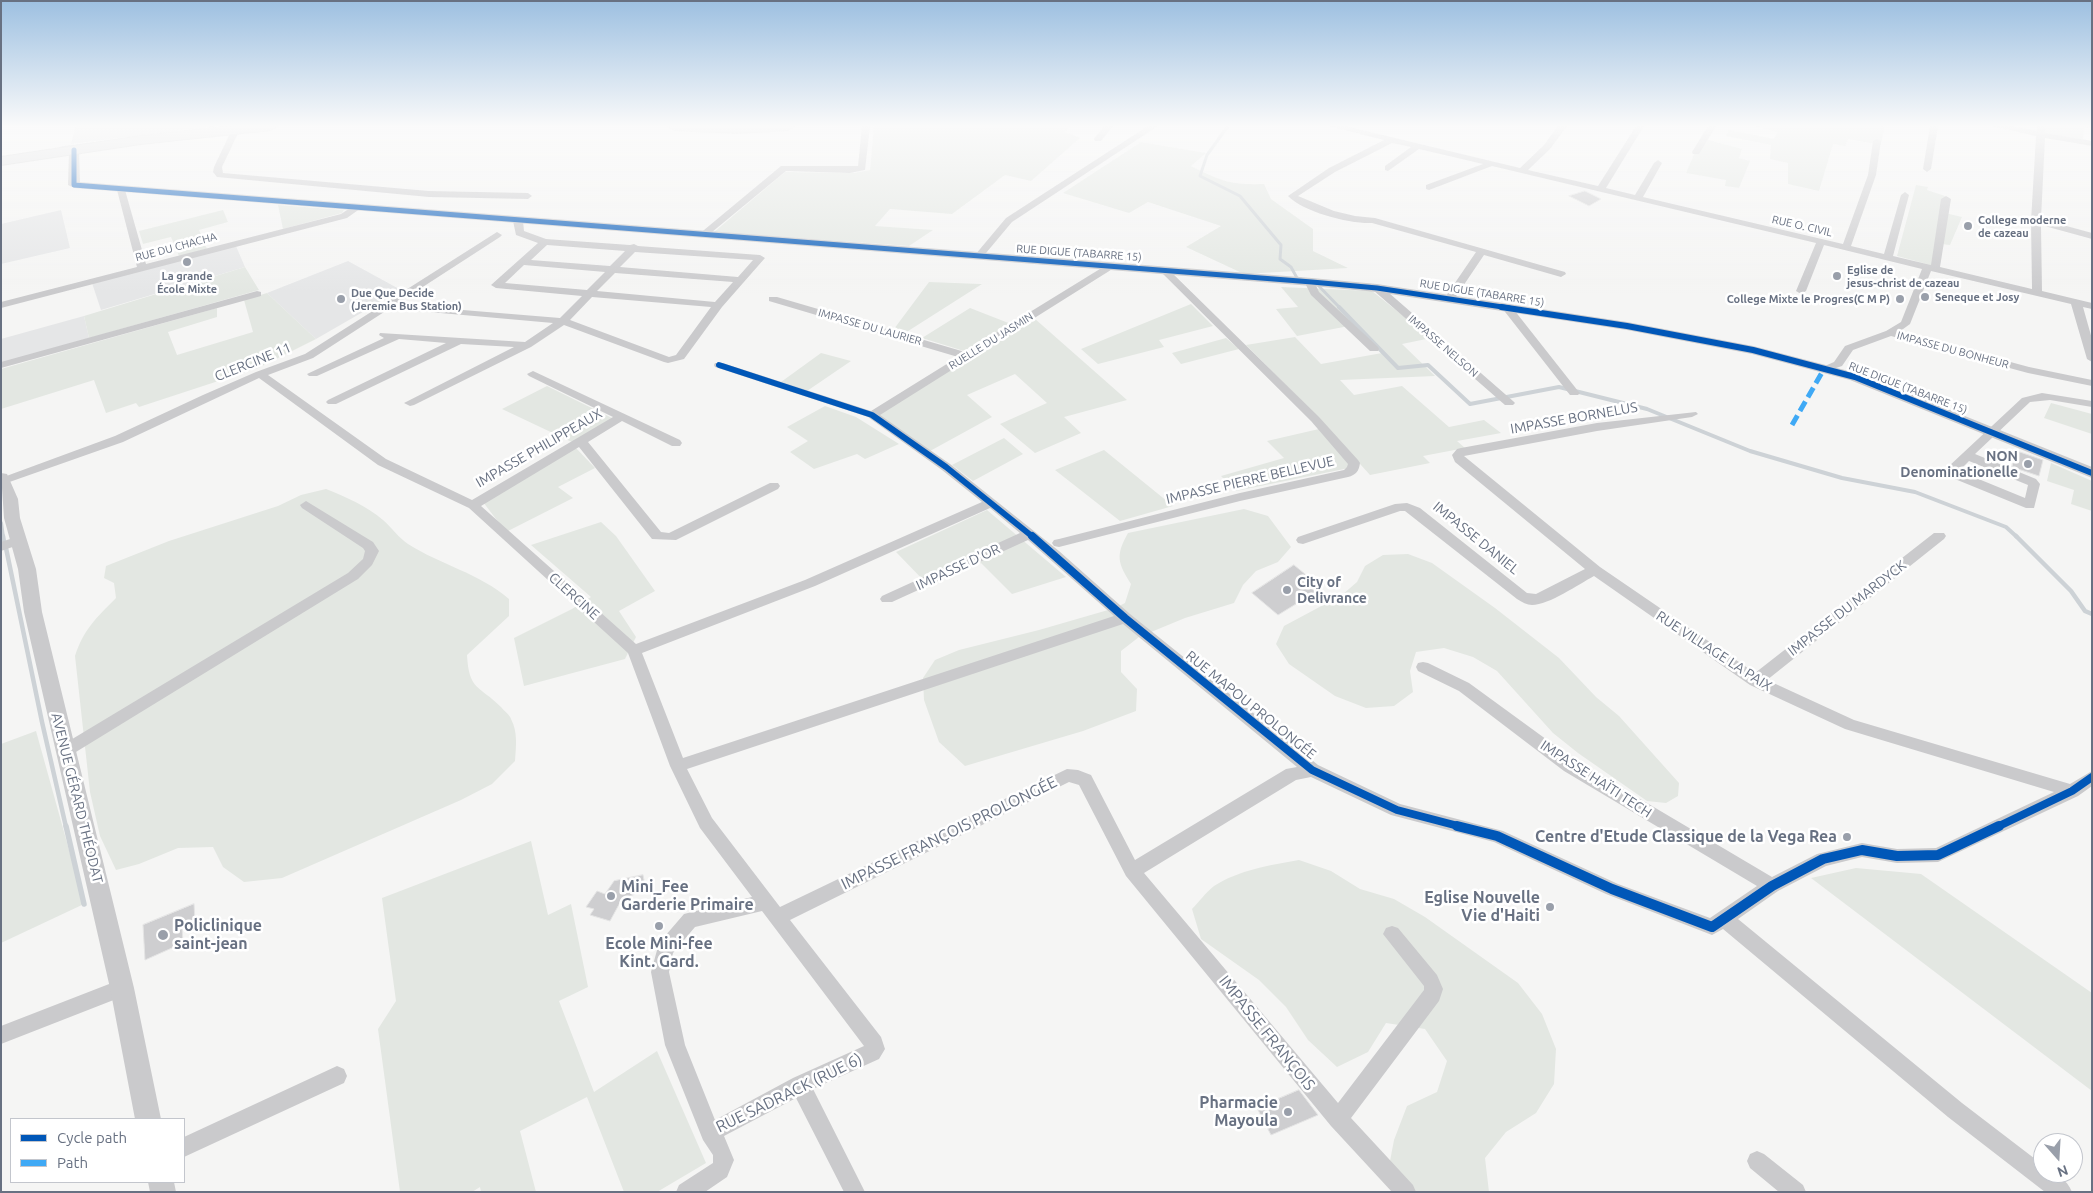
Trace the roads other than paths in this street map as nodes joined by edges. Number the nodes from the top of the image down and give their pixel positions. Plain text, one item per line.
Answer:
1 (74, 182) edge
2 (293, 182) edge
3 (767, 182) edge
4 (1068, 182) edge
5 (1314, 182) edge
6 (1443, 182) edge
7 (1565, 182) edge
8 (1605, 182) edge
9 (1647, 182) edge
10 (1870, 182) edge
11 (2038, 182) edge
12 (1429, 187) dead end
13 (121, 190) junction
14 (1600, 190) junction
15 (1905, 195) dead end
16 (528, 196) dead end
17 (1637, 199) junction
18 (1946, 199) dead end
19 (356, 208) junction
20 (518, 221) junction
21 (2036, 221) junction
22 (497, 235) dead end
23 (703, 235) junction
24 (2092, 236) edge
25 (545, 242) junction
26 (1821, 242) junction
27 (634, 248) junction
28 (1846, 248) junction
29 (1482, 250) junction
30 (978, 257) junction
31 (1888, 258) junction
32 (522, 262) junction
33 (1111, 266) junction
34 (142, 269) junction
35 (1931, 269) junction
36 (612, 270) junction
37 (1164, 270) junction
38 (1561, 274) dead end
39 (740, 280) junction
40 (1314, 282) junction
41 (1376, 288) junction
42 (1801, 291) dead end
43 (590, 293) junction
44 (257, 294) dead end
45 (2037, 294) junction
46 (773, 299) dead end
47 (1449, 299) junction
48 (2076, 302) junction
49 (1, 305) edge
50 (718, 305) junction
51 (2092, 306) edge
52 (418, 308) dead end
53 (1507, 308) junction
54 (563, 321) junction
55 (1890, 333) junction
56 (384, 335) dead end
57 (397, 336) junction
58 (458, 340) junction
59 (527, 346) junction
60 (1374, 349) dead end
61 (967, 356) junction
62 (2092, 359) edge
63 (1, 365) edge
64 (719, 365) dead end
65 (1824, 369) junction
66 (260, 374) junction
67 (314, 374) dead end
68 (533, 374) dead end
69 (2092, 383) edge
70 (1574, 393) dead end
71 (332, 402) dead end
72 (410, 403) dead end
73 (1509, 403) dead end
74 (2092, 404) edge
75 (1692, 414) dead end
76 (872, 415) junction
77 (621, 417) junction
78 (1991, 433) junction
79 (581, 441) junction
80 (676, 443) dead end
81 (1462, 452) joint
82 (1966, 455) junction
83 (2092, 473) edge
84 (2, 480) edge
85 (774, 486) dead end
86 (991, 503) junction
87 (472, 504) junction
88 (306, 505) dead end
89 (1030, 534) junction
90 (1938, 536) dead end
91 (1303, 540) dead end
92 (1060, 543) dead end
93 (10, 544) edge
94 (1595, 570) junction
95 (887, 599) dead end
96 (1126, 618) junction
97 (634, 650) junction
98 (1423, 667) dead end
99 (1754, 680) junction
100 (65, 751) junction
101 (678, 766) junction
102 (1312, 770) junction
103 (2092, 777) edge
104 (2072, 791) junction
105 (1132, 872) junction
106 (1772, 886) junction
107 (772, 910) junction
108 (1724, 919) junction
109 (1392, 934) dead end
110 (122, 988) junction
111 (1, 1035) edge
112 (336, 1076) dead end
113 (800, 1085) junction
114 (148, 1118) edge
115 (1338, 1119) junction
116 (710, 1132) junction
117 (185, 1147) edge
118 (1757, 1161) dead end
119 (686, 1192) edge
120 (855, 1192) edge
121 (1406, 1192) edge
122 (1796, 1192) edge
123 (2062, 1192) edge

1 - 13 street, RUE DIGUE (TABARRE 15)
2 - 16 street
3 - 23 street
4 - 30 street
5 - 29 street
6 - 12 street
7 - 14 street, RUE O. CIVIL
8 - 14 street
9 - 17 street
10 - 28 street
11 - 21 street
13 - 19 street, RUE DIGUE (TABARRE 15)
13 - 34 street
14 - 17 street, RUE O. CIVIL
15 - 31 street
17 - 26 street, RUE O. CIVIL
18 - 35 street, IMPASSE DU BONHEUR
19 - 20 street, RUE DIGUE (TABARRE 15)
19 - 34 street, RUE DU CHACHA
20 - 23 street, RUE DIGUE (TABARRE 15)
20 - 25 street
21 - 24 street
21 - 45 street
22 - 66 street, CLERCINE 11
23 - 30 street, RUE DIGUE (TABARRE 15)
25 - 27 street
25 - 32 street
26 - 28 street, RUE O. CIVIL
26 - 42 street
27 - 36 street
27 - 39 street
28 - 31 street, RUE O. CIVIL
29 - 38 street
29 - 47 street
30 - 33 street, RUE DIGUE (TABARRE 15)
31 - 35 street, RUE O. CIVIL
32 - 36 street
32 - 43 street
33 - 37 street, RUE DIGUE (TABARRE 15)
33 - 61 street, RUELLE DU JASMIN
34 - 49 street, RUE DU CHACHA
35 - 45 street, RUE O. CIVIL
35 - 55 street, IMPASSE DU BONHEUR
36 - 39 street
36 - 43 street
37 - 40 street, RUE DIGUE (TABARRE 15)
37 - 92 street, IMPASSE PIERRE BELLEVUE
39 - 50 street
40 - 41 street, RUE DIGUE (TABARRE 15)
40 - 60 street
41 - 47 street, RUE DIGUE (TABARRE 15)
41 - 73 street, IMPASSE NELSON
43 - 50 street
43 - 54 street
44 - 63 street
45 - 48 street, RUE O. CIVIL
46 - 61 street, IMPASSE DU LAURIER
47 - 53 street, RUE DIGUE (TABARRE 15)
48 - 51 street, RUE O. CIVIL
48 - 62 street
50 - 54 street
52 - 54 street
53 - 65 street, RUE DIGUE (TABARRE 15)
53 - 70 street
54 - 59 street
55 - 65 street
55 - 69 street, IMPASSE DU BONHEUR
56 - 57 street
57 - 58 street
57 - 67 street
58 - 59 street
58 - 71 street
59 - 72 street
61 - 76 street, RUELLE DU JASMIN
64 - 76 street, RUE MAPOU PROLONGÉE
65 - 78 street, RUE DIGUE (TABARRE 15)
66 - 84 street, CLERCINE 11
66 - 87 street, CLERCINE
68 - 77 street
74 - 78 street
75 - 81 street, IMPASSE BORNELUS
76 - 86 street, RUE MAPOU PROLONGÉE
77 - 79 street, IMPASSE PHILIPPEAUX
77 - 80 street
78 - 82 street
78 - 83 street, RUE DIGUE (TABARRE 15)
79 - 85 street
79 - 87 street, IMPASSE PHILIPPEAUX
81 - 94 street, RUE VILLAGE LA PAIX
82 - 82 street
84 - 93 street, AVENUE GÉRARD THÉODAT
86 - 89 street, RUE MAPOU PROLONGÉE
86 - 97 street
87 - 97 street, CLERCINE
88 - 100 street
89 - 95 street, IMPASSE D'OR
89 - 96 street, RUE MAPOU PROLONGÉE
90 - 99 street, IMPASSE DU MARDYCK
91 - 94 street, IMPASSE DANIEL
93 - 100 street, AVENUE GÉRARD THÉODAT
94 - 99 street, RUE VILLAGE LA PAIX
96 - 101 street
96 - 102 street, RUE MAPOU PROLONGÉE
97 - 101 street, CLERCINE
98 - 106 street, IMPASSE HAÏTI TECH
99 - 104 street, RUE VILLAGE LA PAIX
100 - 110 street, AVENUE GÉRARD THÉODAT
101 - 107 street, CLERCINE
102 - 105 street
102 - 108 street, RUE MAPOU PROLONGÉE
103 - 104 street, RUE MAPOU PROLONGÉE
104 - 106 street, RUE MAPOU PROLONGÉE
105 - 107 street, IMPASSE FRANÇOIS PROLONGÉE
105 - 115 street, IMPASSE FRANÇOIS
106 - 108 street, RUE MAPOU PROLONGÉE
107 - 113 street, RUE SADRACK (RUE 6)
107 - 116 street, IMPASSE FRANÇOIS PROLONGÉE
108 - 123 street
109 - 115 street
110 - 111 street
110 - 114 street, AVENUE GÉRARD THÉODAT
112 - 117 street
113 - 116 street, RUE SADRACK (RUE 6)
113 - 120 street
115 - 121 street, IMPASSE FRANÇOIS
116 - 119 street, RUE SADRACK (RUE 6)
118 - 122 street

